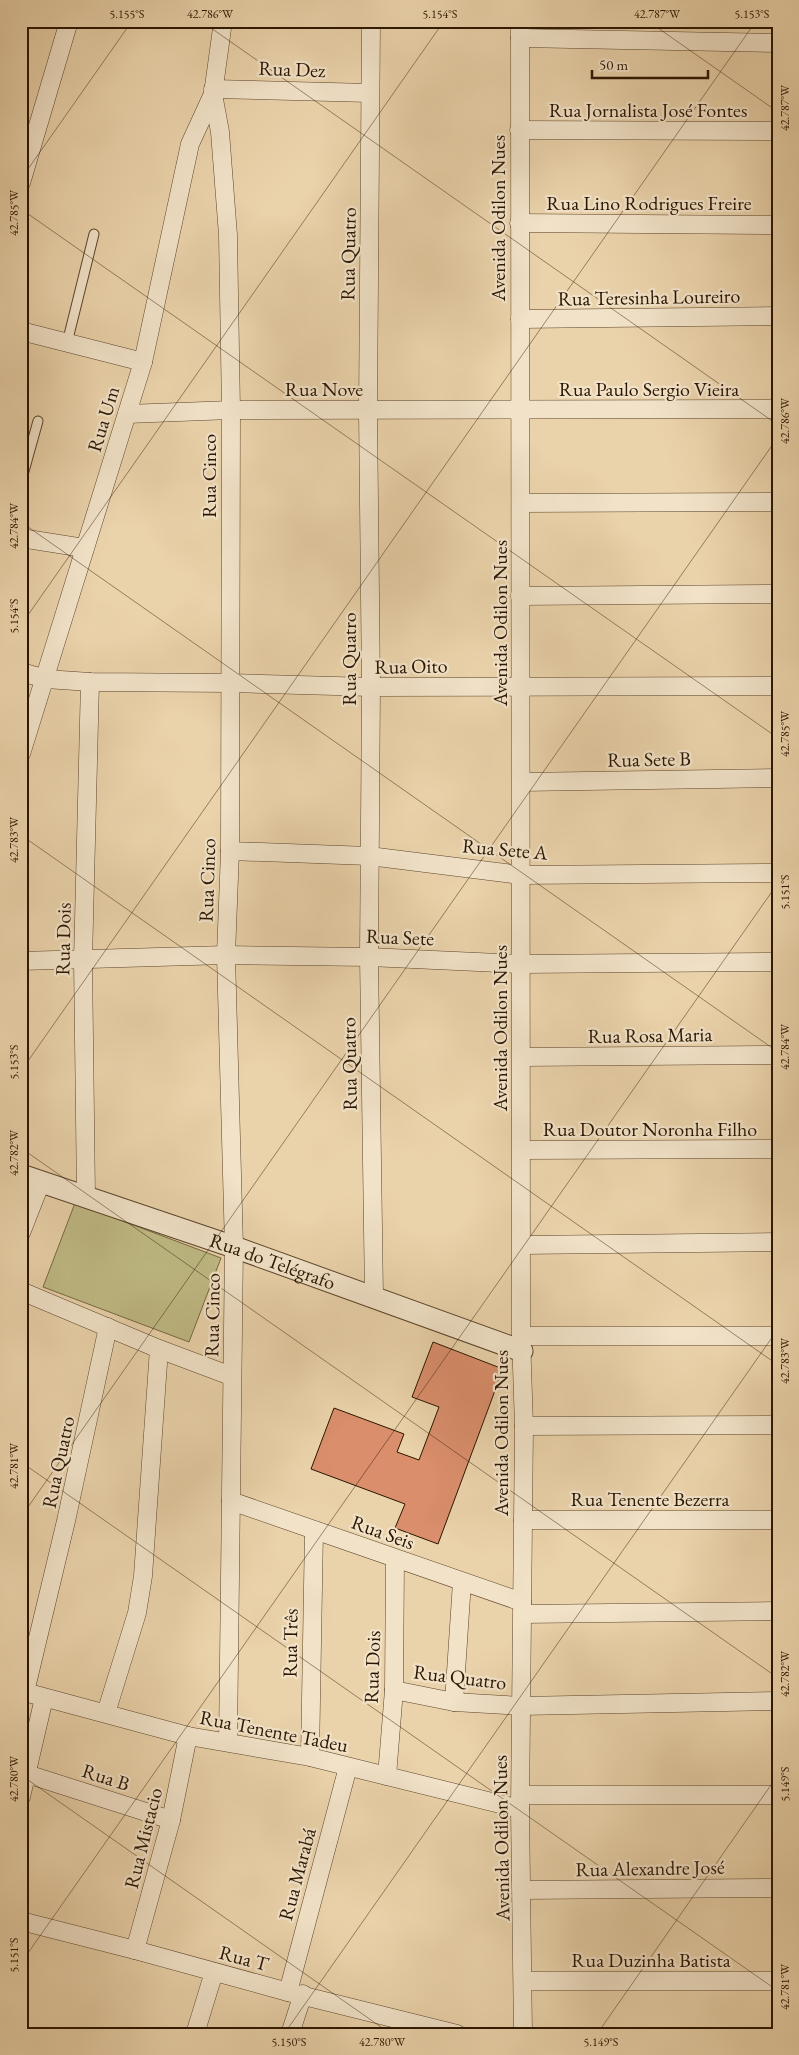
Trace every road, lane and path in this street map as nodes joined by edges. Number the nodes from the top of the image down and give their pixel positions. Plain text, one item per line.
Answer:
1 (69, 21) edge
2 (222, 21) edge
3 (372, 21) edge
4 (520, 30) edge
5 (778, 42) edge
6 (213, 91) junction
7 (370, 93) junction
8 (519, 130) junction
9 (778, 131) edge
10 (21, 183) edge
11 (519, 223) junction
12 (778, 225) edge
13 (94, 234) dead end
14 (778, 316) edge
15 (520, 320) junction
16 (21, 331) edge
17 (67, 343) junction
18 (143, 362) junction
19 (778, 409) edge
20 (231, 410) junction
21 (368, 410) junction
22 (521, 410) junction
23 (127, 414) junction
24 (38, 421) dead end
25 (21, 482) edge
26 (778, 502) edge
27 (521, 503) junction
28 (21, 538) edge
29 (84, 548) junction
30 (778, 594) edge
31 (520, 596) junction
32 (21, 672) edge
33 (46, 679) junction
34 (90, 682) junction
35 (230, 683) junction
36 (521, 686) junction
37 (778, 686) edge
38 (371, 688) junction
39 (21, 754) edge
40 (778, 778) edge
41 (521, 782) junction
42 (230, 851) junction
43 (370, 856) junction
44 (778, 873) edge
45 (521, 875) junction
46 (226, 955) junction
47 (369, 956) junction
48 (83, 960) junction
49 (21, 961) edge
50 (778, 962) edge
51 (520, 964) junction
52 (778, 1055) edge
53 (522, 1057) junction
54 (522, 1150) junction
55 (778, 1150) edge
56 (21, 1175) edge
57 (41, 1182) junction
58 (86, 1196) junction
59 (21, 1233) edge
60 (778, 1242) edge
61 (522, 1245) junction
62 (234, 1246) junction
63 (21, 1290) edge
64 (374, 1297) junction
65 (108, 1327) junction
66 (778, 1336) edge
67 (522, 1343) junction
68 (159, 1348) junction
69 (232, 1376) junction
70 (778, 1424) edge
71 (524, 1426) junction
72 (231, 1501) junction
73 (523, 1520) junction
74 (778, 1520) edge
75 (314, 1530) junction
76 (395, 1559) junction
77 (462, 1582) junction
78 (522, 1608) junction
79 (778, 1611) edge
80 (394, 1690) junction
81 (23, 1692) edge
82 (44, 1698) junction
83 (778, 1701) edge
84 (454, 1702) junction
85 (521, 1706) junction
86 (106, 1713) junction
87 (188, 1736) junction
88 (228, 1742) junction
89 (310, 1756) junction
90 (348, 1767) junction
91 (27, 1774) junction
92 (387, 1776) junction
93 (778, 1795) edge
94 (21, 1797) edge
95 (521, 1802) junction
96 (171, 1820) junction
97 (778, 1888) edge
98 (522, 1890) junction
99 (21, 1921) edge
100 (135, 1950) junction
101 (214, 1972) junction
102 (524, 1981) junction
103 (778, 1981) edge
104 (296, 1993) junction
105 (195, 2034) edge
106 (290, 2034) edge
107 (457, 2034) edge
108 (523, 2034) edge

1 - 10 street
2 - 6 street, Rua Cinco
3 - 7 street, Rua Quatro
4 - 5 street
4 - 8 street, Avenida Odilon Nues
6 - 7 street, Rua Dez
6 - 18 street, Rua Um
6 - 20 street, Rua Cinco
7 - 21 street, Rua Quatro
8 - 9 street, Rua Jornalista José Fontes
8 - 11 street, Avenida Odilon Nues
11 - 12 street, Rua Lino Rodrigues Freire
11 - 15 street, Avenida Odilon Nues
13 - 17 lane
14 - 15 street, Rua Teresinha Loureiro
15 - 22 street, Avenida Odilon Nues
16 - 17 street
17 - 18 street
18 - 23 street, Rua Um
19 - 22 street, Rua Paulo Sergio Vieira
20 - 21 street, Rua Nove
20 - 23 street, Rua Nove
20 - 35 street, Rua Cinco
21 - 22 street, Rua Nove
21 - 38 street, Rua Quatro
22 - 27 street, Avenida Odilon Nues
23 - 29 street, Rua Um
24 - 25 lane
26 - 27 street
27 - 31 street, Avenida Odilon Nues
28 - 29 street
29 - 33 street, Rua Um
30 - 31 street
31 - 36 street, Avenida Odilon Nues
32 - 33 street
33 - 34 street, Rua Oito
33 - 39 street, Rua Um
34 - 35 street, Rua Oito
34 - 48 street, Rua Dois
35 - 38 street, Rua Oito
35 - 42 street, Rua Cinco
36 - 37 street, Rua Oito
36 - 38 street, Rua Oito
36 - 41 street, Avenida Odilon Nues
38 - 43 street, Rua Quatro
40 - 41 street, Rua Sete B
41 - 45 street, Avenida Odilon Nues
42 - 43 street, Rua Sete A
42 - 46 street, Rua Cinco
43 - 45 street, Rua Sete A
43 - 47 street, Rua Quatro
44 - 45 street, Rua Sete A
45 - 51 street, Avenida Odilon Nues
46 - 47 street, Rua Sete
46 - 48 street, Rua Sete
46 - 62 street, Rua Cinco
47 - 51 street, Rua Sete
47 - 64 street, Rua Quatro
48 - 49 street, Rua Sete
48 - 58 street, Rua Dois
50 - 51 street, Rua Sete
51 - 53 street, Avenida Odilon Nues
52 - 53 street, Rua Rosa Maria
53 - 54 street, Avenida Odilon Nues
54 - 55 street, Rua Doutor Noronha Filho
54 - 61 street, Avenida Odilon Nues
56 - 57 street, Rua do Telégrafo
57 - 58 street, Rua do Telégrafo
57 - 59 street
58 - 62 street, Rua do Telégrafo
60 - 61 street
61 - 67 street, Avenida Odilon Nues
62 - 64 street, Rua do Telégrafo
62 - 69 street, Rua Cinco
63 - 65 street
64 - 67 street, Rua do Telégrafo
65 - 68 street
65 - 81 street, Rua Quatro
66 - 67 street
67 - 71 street, Avenida Odilon Nues
68 - 69 street
68 - 86 street
69 - 72 street, Rua Cinco
70 - 71 street
71 - 73 street, Avenida Odilon Nues
72 - 75 street, Rua Seis
72 - 88 street, Rua Cinco
73 - 74 street, Rua Tenente Bezerra
73 - 78 street, Avenida Odilon Nues
75 - 76 street, Rua Seis
75 - 89 street, Rua Três
76 - 77 street, Rua Seis
76 - 80 street, Rua Dois
77 - 78 street, Rua Seis
77 - 84 street
78 - 79 street, Rua Seis
78 - 85 street, Avenida Odilon Nues
80 - 84 street, Rua Quatro
80 - 92 street, Rua Dois
81 - 82 street, Rua Tenente Tadeu
82 - 86 street, Rua Tenente Tadeu
82 - 91 street
83 - 85 street, Rua Quatro
84 - 85 street, Rua Quatro
85 - 95 street, Avenida Odilon Nues
86 - 87 street, Rua Tenente Tadeu
87 - 88 street, Rua Tenente Tadeu
87 - 96 street, Rua Mistacio
88 - 89 street, Rua Tenente Tadeu
89 - 90 street, Rua Tenente Tadeu
90 - 92 street, Rua Tenente Tadeu
90 - 104 street, Rua Marabá
91 - 94 street
91 - 96 street, Rua B
92 - 95 street, Rua Tenente Tadeu
93 - 95 street, Rua Tenente Tadeu
95 - 98 street, Avenida Odilon Nues
96 - 100 street, Rua Mistacio
97 - 98 street, Rua Alexandre José
98 - 102 street, Avenida Odilon Nues
99 - 100 street, Rua T
100 - 101 street, Rua T
101 - 104 street, Rua T
101 - 105 street
102 - 103 street, Rua Duzinha Batista
102 - 108 street, Avenida Odilon Nues
104 - 106 street, Rua Marabá
104 - 107 street, Rua T

